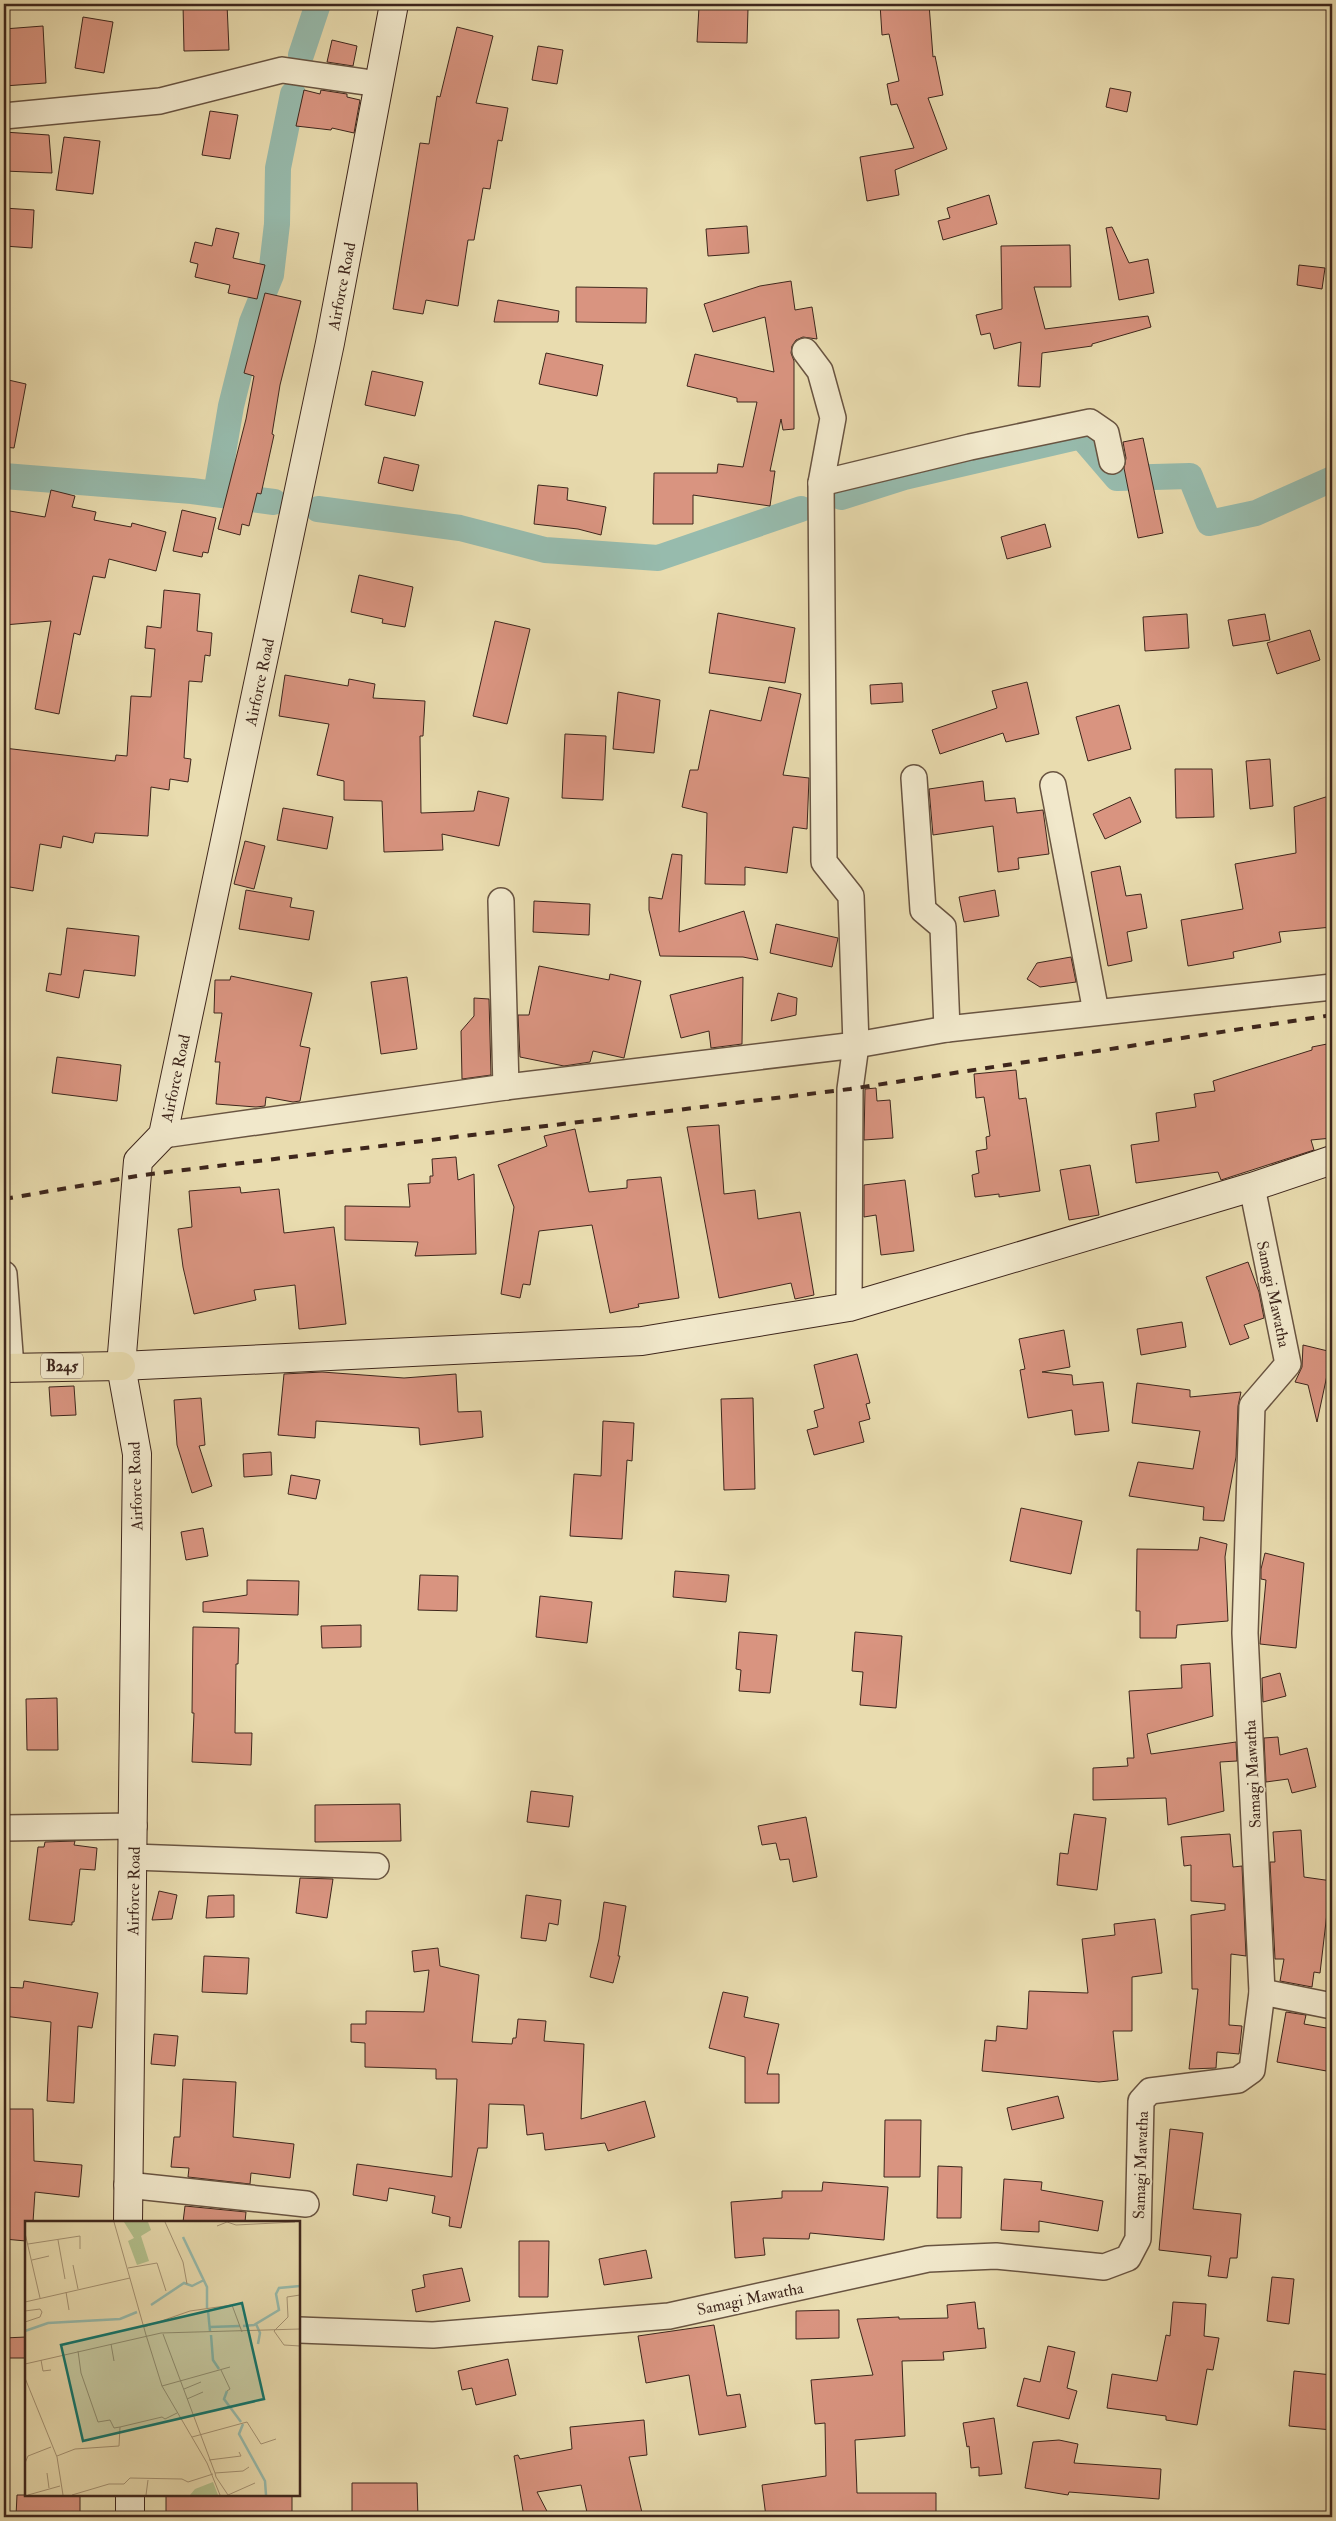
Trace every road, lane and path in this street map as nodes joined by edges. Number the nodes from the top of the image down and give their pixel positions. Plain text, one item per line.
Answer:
1 (394, 4) edge
2 (379, 84) junction
3 (4, 116) edge
4 (805, 351) dead end
5 (1112, 461) dead end
6 (821, 483) junction
7 (914, 778) dead end
8 (1053, 785) dead end
9 (501, 901) dead end
10 (1332, 987) edge
11 (1096, 1012) junction
12 (946, 1029) junction
13 (856, 1045) junction
14 (506, 1087) junction
15 (163, 1135) junction
16 (1332, 1160) edge
17 (1252, 1187) junction
18 (4, 1274) edge
19 (849, 1307) junction
20 (121, 1366) junction
21 (7, 1367) edge
22 (134, 1826) junction
23 (4, 1828) edge
24 (133, 1857) junction
25 (376, 1866) dead end
26 (1262, 1992) junction
27 (1332, 2006) edge
28 (127, 2185) junction
29 (306, 2204) dead end
30 (128, 2221) edge
31 (300, 2330) edge
32 (130, 2496) edge
33 (130, 2517) edge

1 - 2 street, Airforce Road
2 - 3 street
2 - 15 street, Airforce Road
4 - 6 street
5 - 6 street
6 - 13 street
7 - 12 street
8 - 11 street
9 - 14 street
10 - 11 street
11 - 12 street
12 - 13 street
13 - 14 street
13 - 19 street
14 - 15 street
15 - 20 street, Airforce Road
16 - 17 street
17 - 19 street
17 - 26 street, Samagi Mawatha
18 - 21 street
19 - 20 street
20 - 21 main road, B245
20 - 22 street, Airforce Road
22 - 23 street
22 - 24 street, Airforce Road
24 - 25 street
24 - 28 street, Airforce Road
26 - 27 street
26 - 31 street, Samagi Mawatha
28 - 29 street
28 - 30 street, Airforce Road
32 - 33 street

